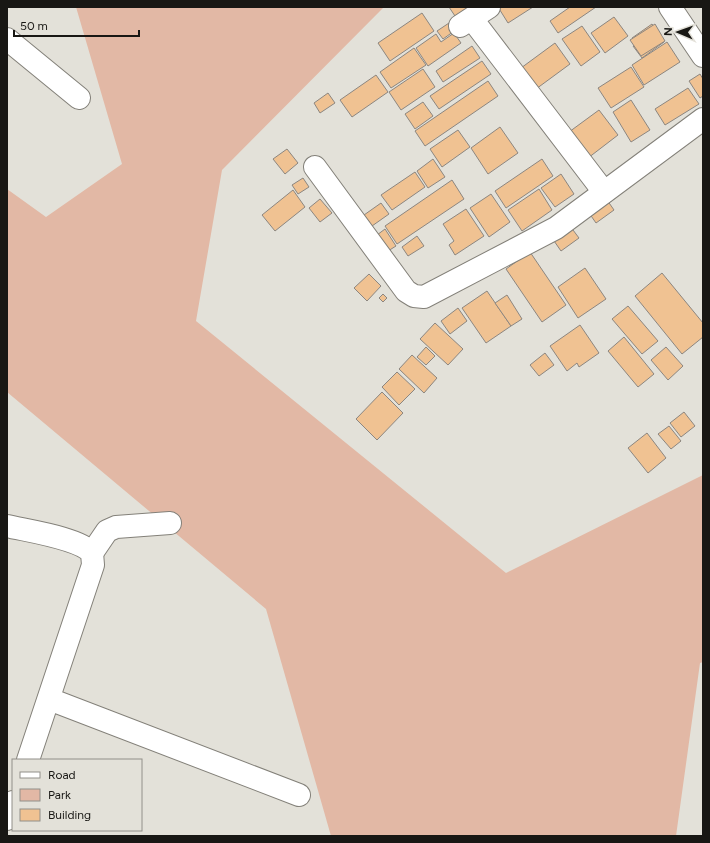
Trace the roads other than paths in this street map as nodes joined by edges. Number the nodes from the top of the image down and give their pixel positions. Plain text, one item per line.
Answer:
1 (670, 7) edge
2 (473, 17) edge
3 (7, 39) edge
4 (703, 56) edge
5 (79, 98) dead end
6 (703, 119) edge
7 (315, 167) dead end
8 (604, 192) junction
9 (170, 523) dead end
10 (7, 526) edge
11 (92, 553) junction
12 (49, 700) junction
13 (28, 759) edge
14 (299, 795) dead end
15 (12, 805) edge
16 (7, 819) edge

1 - 4 street
2 - 8 street
3 - 5 street
6 - 8 street
7 - 8 street
9 - 11 street
10 - 11 street
11 - 12 street
12 - 13 street
12 - 14 street
15 - 16 street

